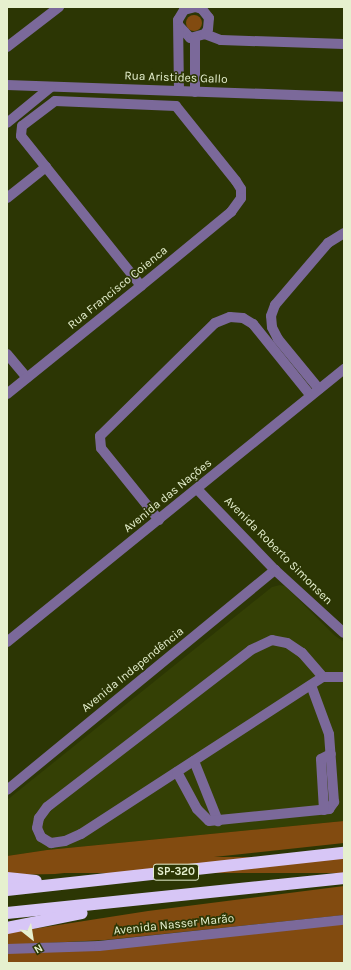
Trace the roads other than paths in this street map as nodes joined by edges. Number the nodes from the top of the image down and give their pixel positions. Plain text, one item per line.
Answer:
1 (59, 7) edge
2 (205, 8) edge
3 (179, 26) junction
4 (205, 35) junction
5 (344, 44) edge
6 (7, 47) edge
7 (9, 84) edge
8 (52, 87) junction
9 (179, 91) junction
10 (195, 92) junction
11 (344, 97) edge
12 (7, 123) edge
13 (46, 167) junction
14 (7, 198) edge
15 (344, 233) edge
16 (141, 286) junction
17 (7, 354) edge
18 (344, 369) edge
19 (27, 378) junction
20 (319, 389) junction
21 (7, 394) edge
22 (311, 396) junction
23 (197, 489) junction
24 (159, 520) junction
25 (275, 570) junction
26 (343, 631) edge
27 (7, 642) edge
28 (323, 677) junction
29 (344, 677) edge
30 (311, 685) junction
31 (194, 761) junction
32 (176, 772) junction
33 (7, 790) edge
34 (218, 821) junction
35 (344, 853) edge
36 (7, 878) edge
37 (344, 878) edge
38 (57, 883) junction
39 (7, 890) edge
40 (145, 900) junction
41 (7, 913) edge
42 (344, 920) edge
43 (7, 928) edge
44 (7, 949) edge

1 - 6 street
2 - 3 street
2 - 4 street
3 - 4 street
3 - 9 street
4 - 5 street
4 - 10 street
7 - 8 street, Rua Aristides Gallo
8 - 9 street, Rua Aristides Gallo
8 - 12 street
9 - 10 street, Rua Aristides Gallo
10 - 11 street, Rua Aristides Gallo
13 - 14 street
13 - 16 street
13 - 16 street, Rua Francisco Coienca
15 - 20 street
16 - 19 street, Rua Francisco Coienca
17 - 19 street
18 - 20 street, Avenida das Nações
19 - 21 street, Rua Francisco Coienca
20 - 22 street, Avenida das Nações
22 - 23 street, Avenida das Nações
22 - 24 street
23 - 24 street, Avenida das Nações
23 - 25 street, Avenida Roberto Simonsen
24 - 27 street, Avenida das Nações
25 - 26 street, Avenida Roberto Simonsen
25 - 33 street, Avenida Independência
28 - 29 street
28 - 30 street
28 - 32 street
30 - 31 street
30 - 34 street
31 - 32 street
31 - 34 street
32 - 34 street
35 - 38 highway, SP-320
36 - 38 highway
37 - 40 highway, SP-320
38 - 39 highway, SP-320
40 - 41 highway, SP-320
40 - 43 highway
42 - 44 street, Avenida Nasser Marão

